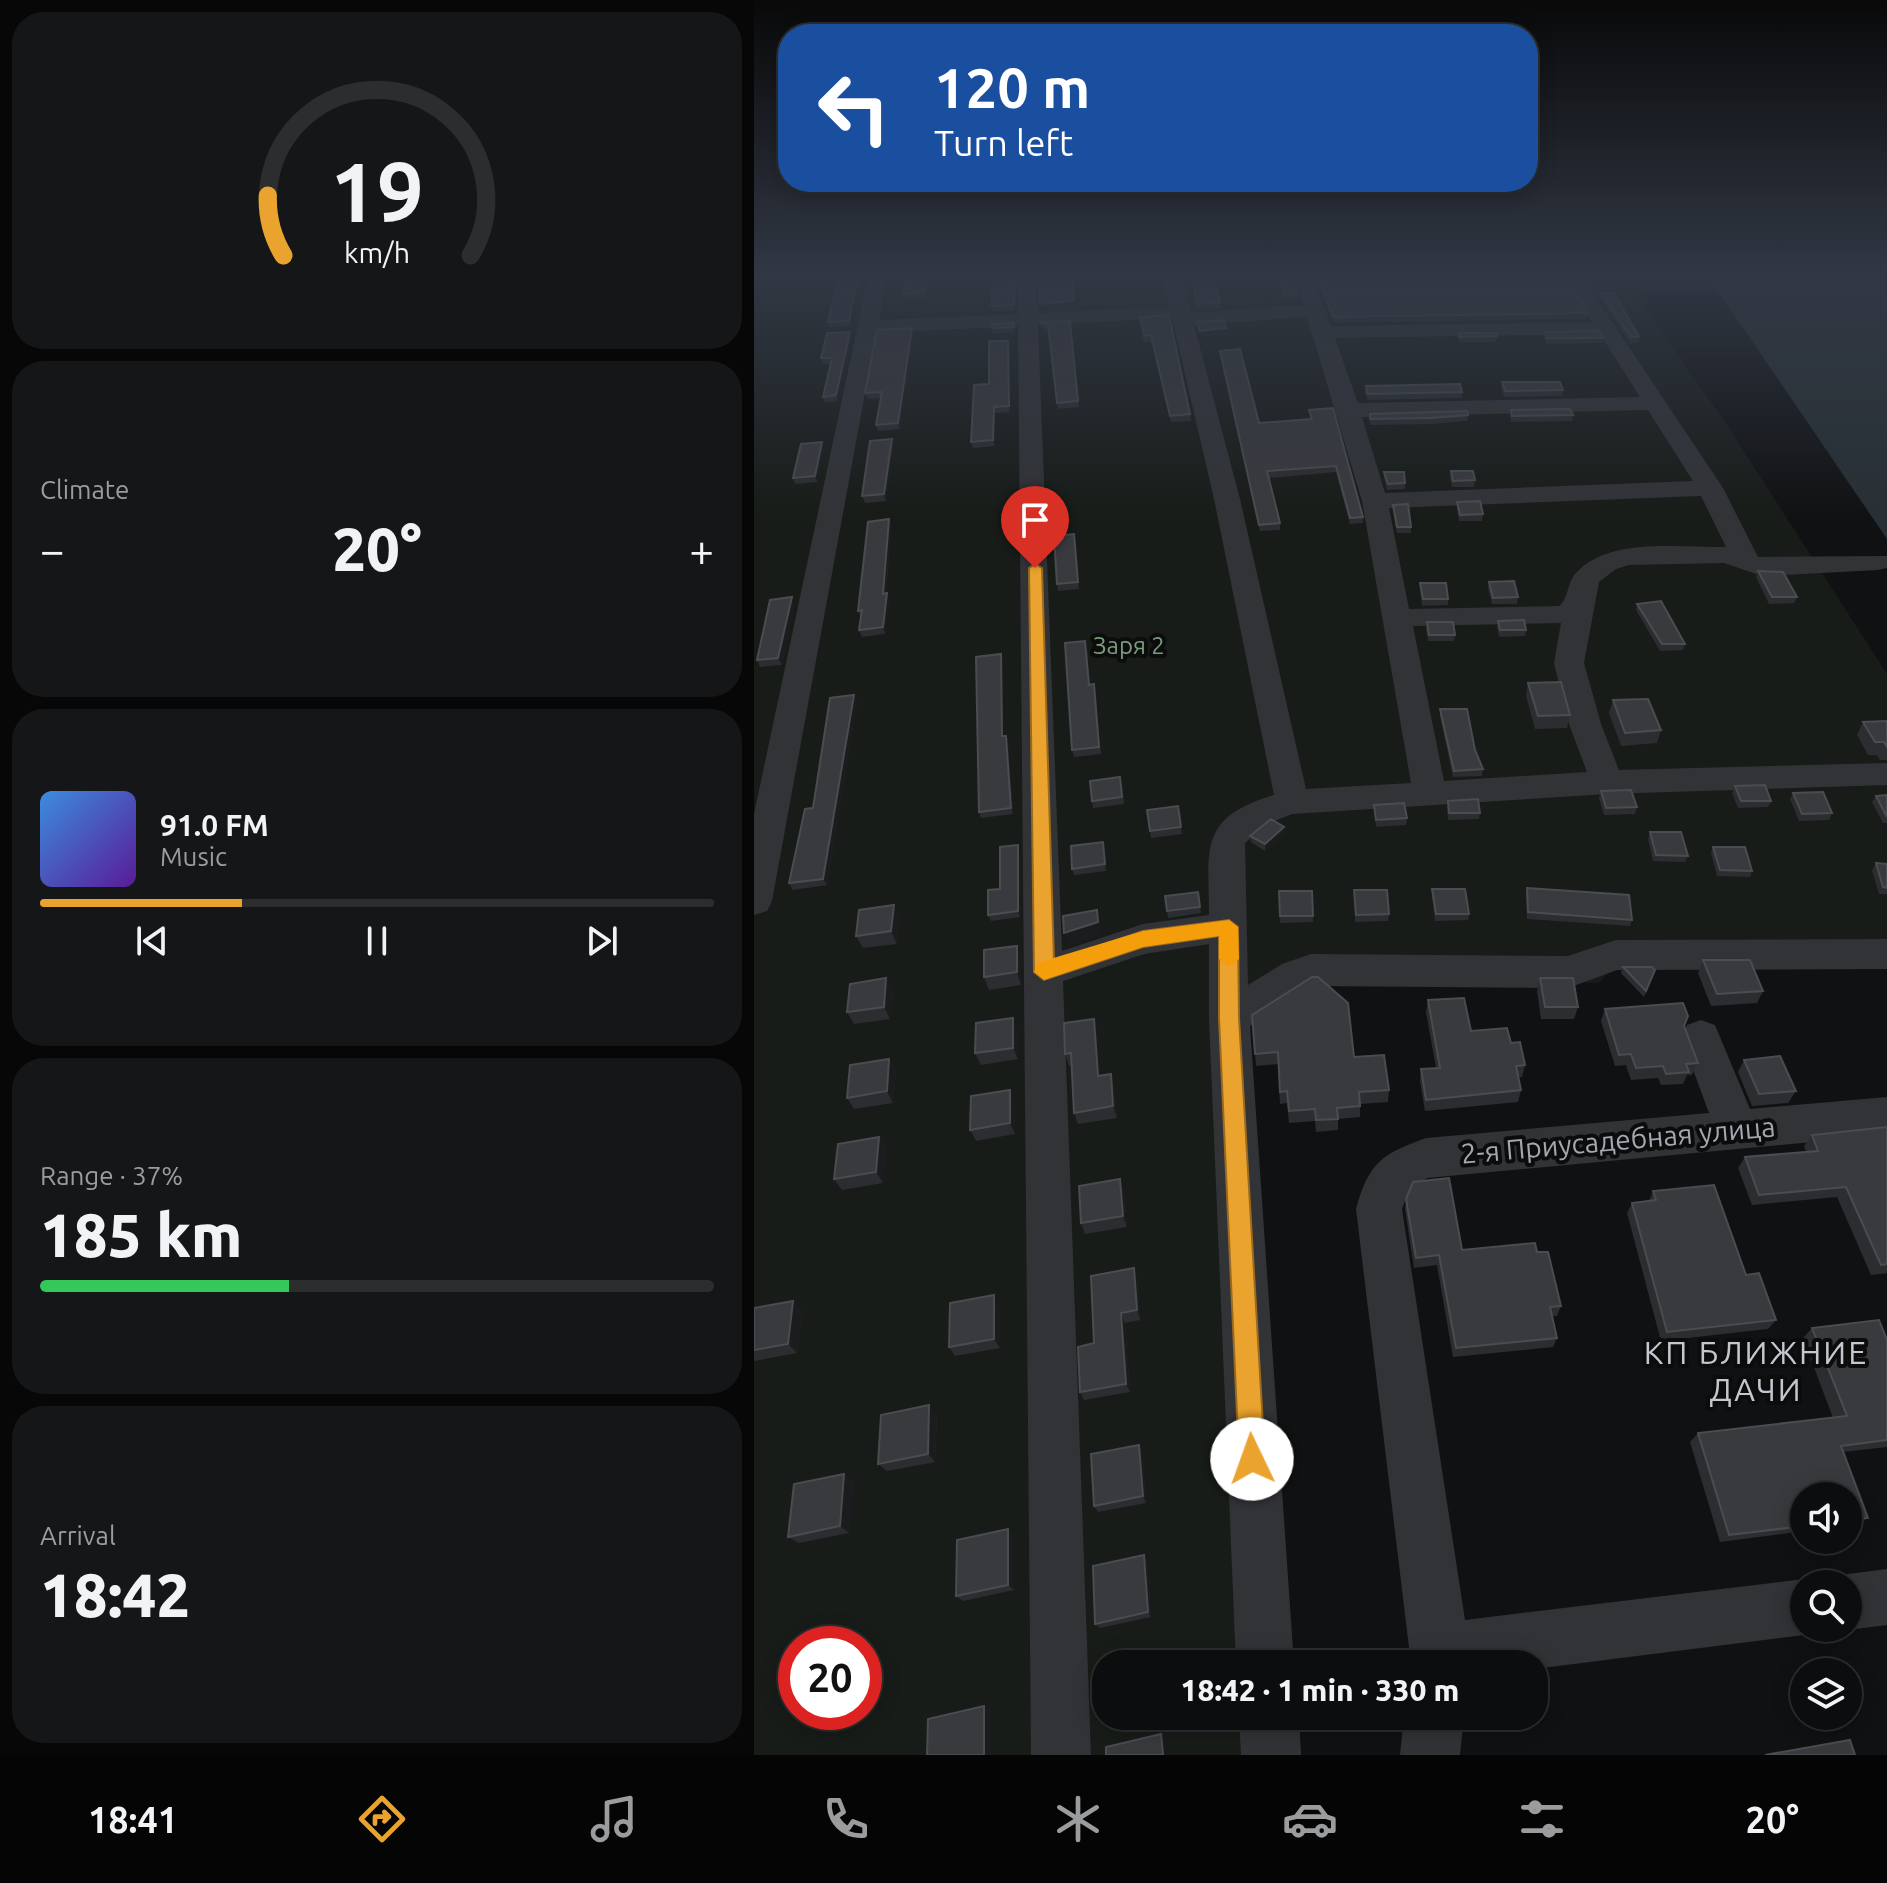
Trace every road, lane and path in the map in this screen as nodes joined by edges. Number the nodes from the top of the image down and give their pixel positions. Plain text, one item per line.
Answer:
1 (861, 354) edge
2 (1031, 354) edge
3 (1192, 354) edge
4 (1329, 354) edge
5 (1622, 354) edge
6 (1654, 403) junction
7 (1349, 410) junction
8 (1710, 488) junction
9 (1375, 501) junction
10 (1746, 561) junction
11 (1878, 562) dead end
12 (1578, 602) junction
13 (1399, 618) junction
14 (1887, 774) edge
15 (1607, 782) junction
16 (1429, 792) junction
17 (1292, 802) junction
18 (754, 901) edge
19 (1229, 927) junction
20 (1887, 954) edge
21 (1044, 972) junction
22 (1229, 1018) junction
23 (1701, 1037) dead end
24 (1887, 1116) edge
25 (1737, 1130) junction
26 (1887, 1597) edge
27 (1862, 1600) edge
28 (1790, 1609) edge
29 (1264, 1650) edge
30 (1440, 1650) edge
31 (1498, 1650) edge
32 (1270, 1730) edge
33 (1433, 1730) edge
34 (1061, 1755) edge
35 (1271, 1755) edge
36 (1430, 1755) edge

1 - 18 street
2 - 21 street
3 - 17 street
4 - 7 street
5 - 6 street
6 - 7 street
6 - 8 street
7 - 9 street
8 - 9 street
8 - 10 street
9 - 13 street
10 - 11 street
10 - 12 street
12 - 13 street
12 - 15 street
13 - 16 street
14 - 15 street
15 - 16 street
16 - 17 street
17 - 19 street
19 - 21 street
19 - 22 street
20 - 22 street
21 - 34 street
22 - 29 street
23 - 25 street
24 - 25 street, 2-я Приусадебная улица
25 - 30 street, 2-я Приусадебная улица
26 - 27 street
28 - 31 street
32 - 35 street
33 - 36 street

